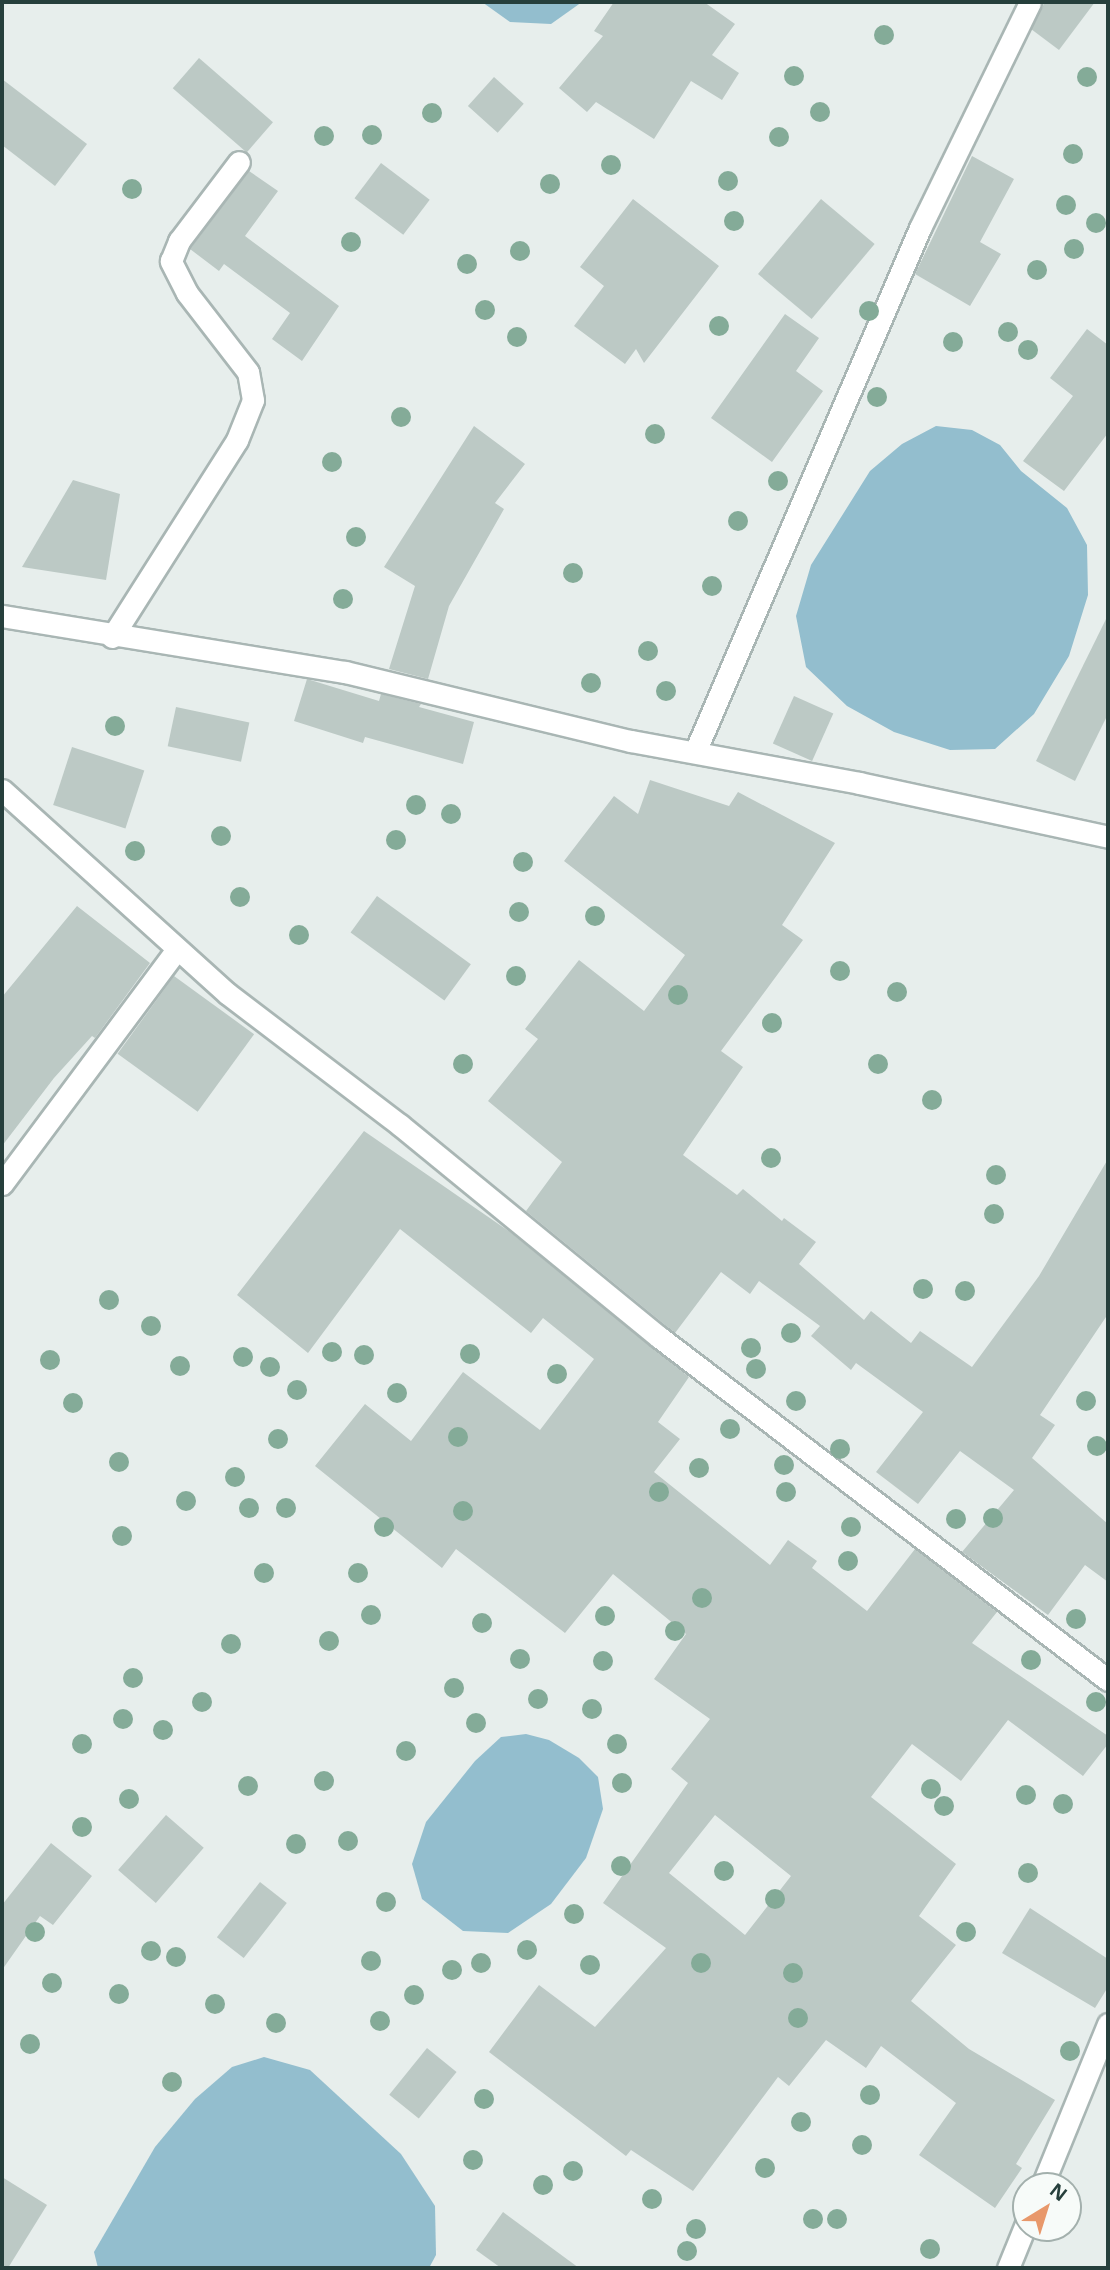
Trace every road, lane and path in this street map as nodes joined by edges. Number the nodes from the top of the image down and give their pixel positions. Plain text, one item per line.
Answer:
1 (1030, 2) edge
2 (239, 162) dead end
3 (2, 616) edge
4 (112, 637) junction
5 (695, 752) junction
6 (2, 790) edge
7 (1108, 837) edge
8 (177, 949) junction
9 (2, 1184) edge
10 (1108, 1680) edge
11 (1108, 2024) edge
12 (1048, 2172) edge
13 (1019, 2242) edge
14 (1008, 2268) edge

1 - 5 street
2 - 4 street
3 - 4 street
4 - 5 street
5 - 7 street
6 - 8 street
8 - 9 street
8 - 10 street
11 - 12 street
13 - 14 street

